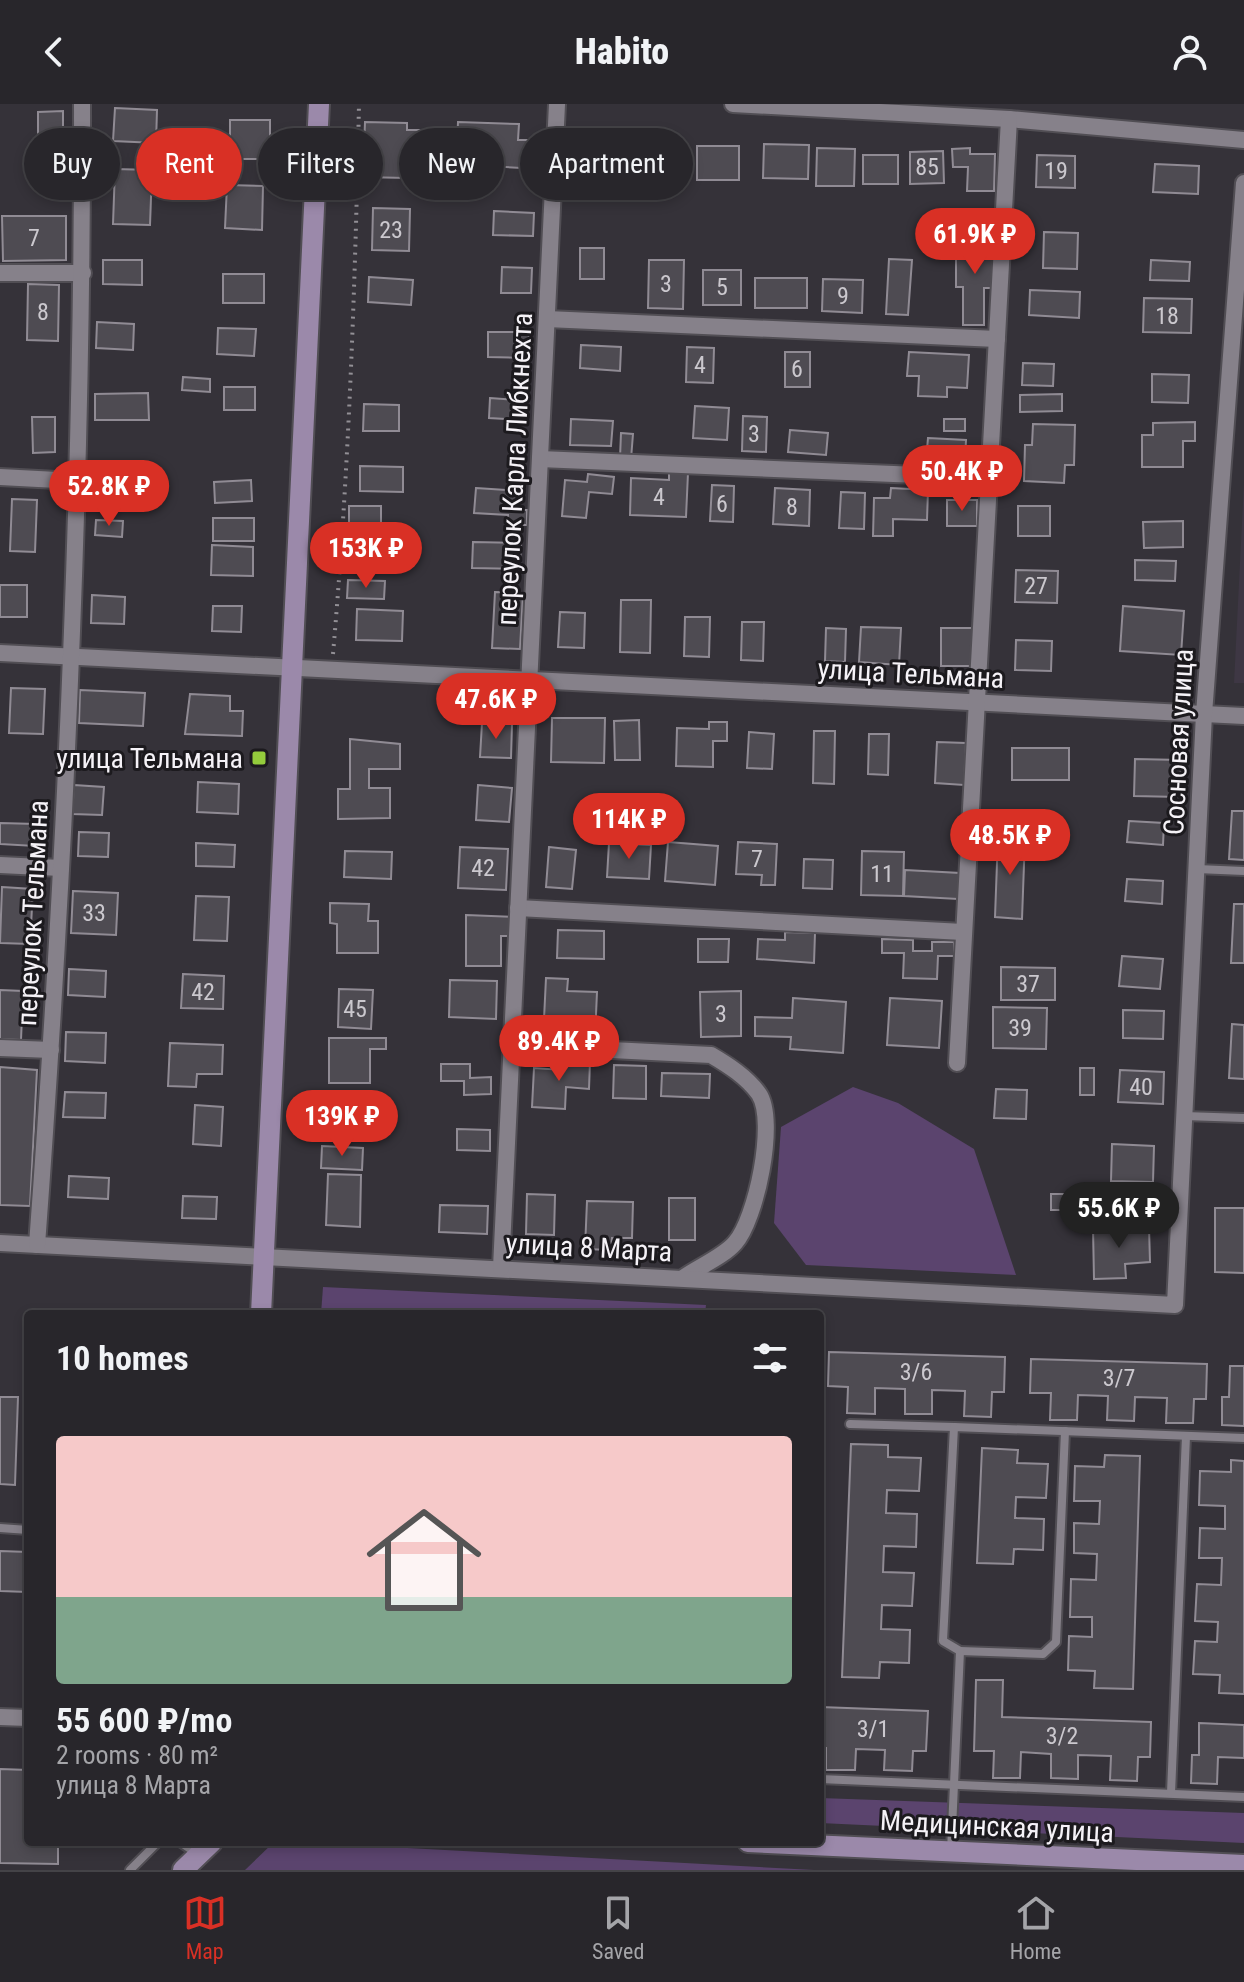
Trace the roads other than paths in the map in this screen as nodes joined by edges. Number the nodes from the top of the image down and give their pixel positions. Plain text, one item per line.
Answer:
1 (82, 104) edge
2 (319, 104) edge
3 (557, 104) edge
4 (733, 104) edge
5 (1009, 119) junction
6 (1244, 140) edge
7 (1244, 183) edge
8 (0, 273) edge
9 (83, 273) junction
10 (547, 319) junction
11 (997, 339) junction
12 (540, 459) junction
13 (0, 477) edge
14 (989, 478) junction
15 (76, 481) junction
16 (0, 653) edge
17 (70, 657) junction
18 (292, 670) junction
19 (529, 681) junction
20 (976, 702) junction
21 (1204, 714) junction
22 (1244, 716) edge
23 (0, 865) edge
24 (61, 868) junction
25 (1197, 869) junction
26 (1244, 871) edge
27 (518, 908) junction
28 (963, 932) junction
29 (512, 1045) junction
30 (0, 1048) edge
31 (51, 1050) junction
32 (957, 1063) dead end
33 (1184, 1116) junction
34 (1244, 1118) edge
35 (0, 1243) edge
36 (37, 1245) junction
37 (264, 1257) junction
38 (501, 1268) junction
39 (683, 1278) junction
40 (1175, 1305) joint
41 (261, 1310) edge
42 (850, 1424) dead end
43 (954, 1427) junction
44 (1065, 1431) junction
45 (1186, 1436) junction
46 (1244, 1438) edge
47 (0, 1528) edge
48 (24, 1530) edge
49 (960, 1651) junction
50 (0, 1717) edge
51 (24, 1718) edge
52 (824, 1779) edge
53 (954, 1783) junction
54 (1171, 1793) junction
55 (1244, 1797) edge
56 (154, 1846) edge
57 (824, 1846) edge
58 (205, 1848) edge
59 (951, 1852) junction
60 (1100, 1864) edge
61 (1244, 1865) edge
62 (130, 1870) edge
63 (183, 1870) edge

1 - 9 street, переулок Тельмана
2 - 18 main road
3 - 10 street, переулок Карла Либкнехта
4 - 5 street
5 - 6 street
5 - 11 street
7 - 21 street, Сосновая улица
8 - 9 street
9 - 15 street, переулок Тельмана
10 - 11 street
10 - 12 street, переулок Карла Либкнехта
11 - 14 street
12 - 14 street
12 - 19 street, переулок Карла Либкнехта
13 - 15 street
14 - 20 street
15 - 17 street, переулок Тельмана
16 - 17 street, улица Тельмана
17 - 18 street, улица Тельмана
17 - 24 street, переулок Тельмана
18 - 19 street, улица Тельмана
18 - 37 main road
19 - 20 street, улица Тельмана
19 - 27 street, переулок Карла Либкнехта
20 - 21 street, улица Тельмана
20 - 28 street
21 - 22 street, улица Тельмана
21 - 25 street, Сосновая улица
23 - 24 street
24 - 31 street, переулок Тельмана
25 - 26 lane
25 - 33 street, Сосновая улица
27 - 28 street
27 - 29 street, переулок Карла Либкнехта
28 - 32 street
29 - 38 street, переулок Карла Либкнехта
29 - 39 street
30 - 31 street
31 - 36 street, переулок Тельмана
33 - 34 lane
33 - 40 street, Сосновая улица
35 - 36 street, улица 8 Марта
36 - 37 street, улица 8 Марта
37 - 38 street, улица 8 Марта
37 - 41 main road
38 - 39 street, улица 8 Марта
39 - 40 street, улица 8 Марта
42 - 43 lane
43 - 44 lane
43 - 49 lane
44 - 45 lane
44 - 49 lane
45 - 46 lane
45 - 54 lane
47 - 48 lane
49 - 53 lane
50 - 51 street
52 - 53 lane
53 - 54 lane
53 - 59 lane
54 - 55 lane
56 - 62 lane
57 - 59 main road, Медицинская улица
58 - 63 main road
59 - 60 main road, Медицинская улица
60 - 61 main road, Медицинская улица

